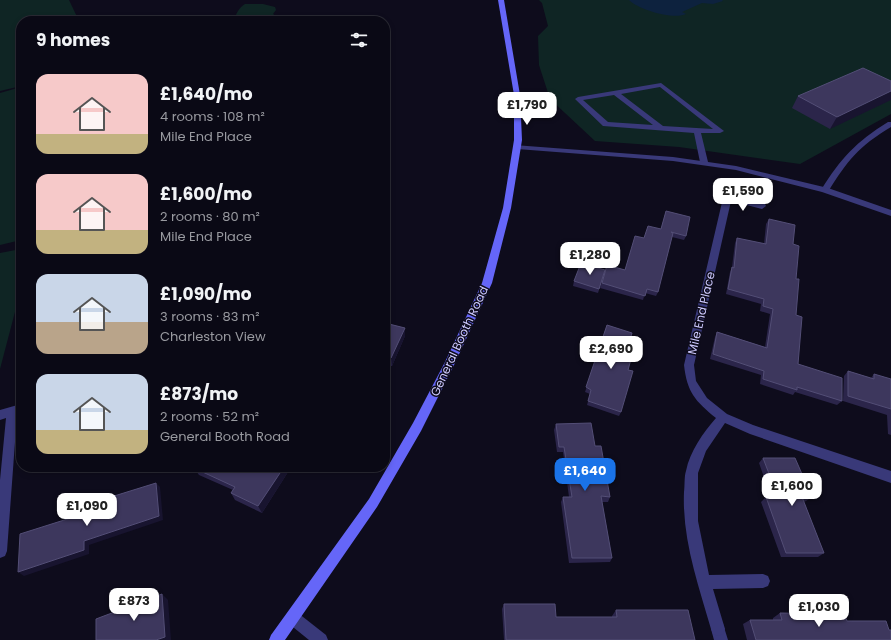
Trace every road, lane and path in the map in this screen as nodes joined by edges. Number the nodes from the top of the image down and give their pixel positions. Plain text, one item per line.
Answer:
1 (501, 0) edge
2 (616, 92) junction
3 (891, 124) edge
4 (660, 127) junction
5 (697, 130) junction
6 (517, 147) junction
7 (704, 162) junction
8 (825, 190) junction
9 (762, 206) dead end
10 (891, 213) edge
11 (16, 410) edge
12 (0, 415) edge
13 (723, 417) junction
14 (16, 418) edge
15 (891, 477) edge
16 (0, 551) edge
17 (763, 581) dead end
18 (704, 582) junction
19 (293, 618) junction
20 (720, 634) edge
21 (276, 640) edge
22 (321, 640) edge

1 - 6 street, General Booth Road
2 - 4 street
2 - 4 street
2 - 5 street
3 - 8 street
4 - 5 street
5 - 7 street
6 - 7 street
6 - 19 street, General Booth Road
7 - 8 street
8 - 10 street
9 - 13 street, Mile End Place
11 - 12 street
13 - 15 street, Mile End Place
13 - 18 street
14 - 16 street
17 - 18 street
18 - 20 street
19 - 21 street, General Booth Road
19 - 22 street

